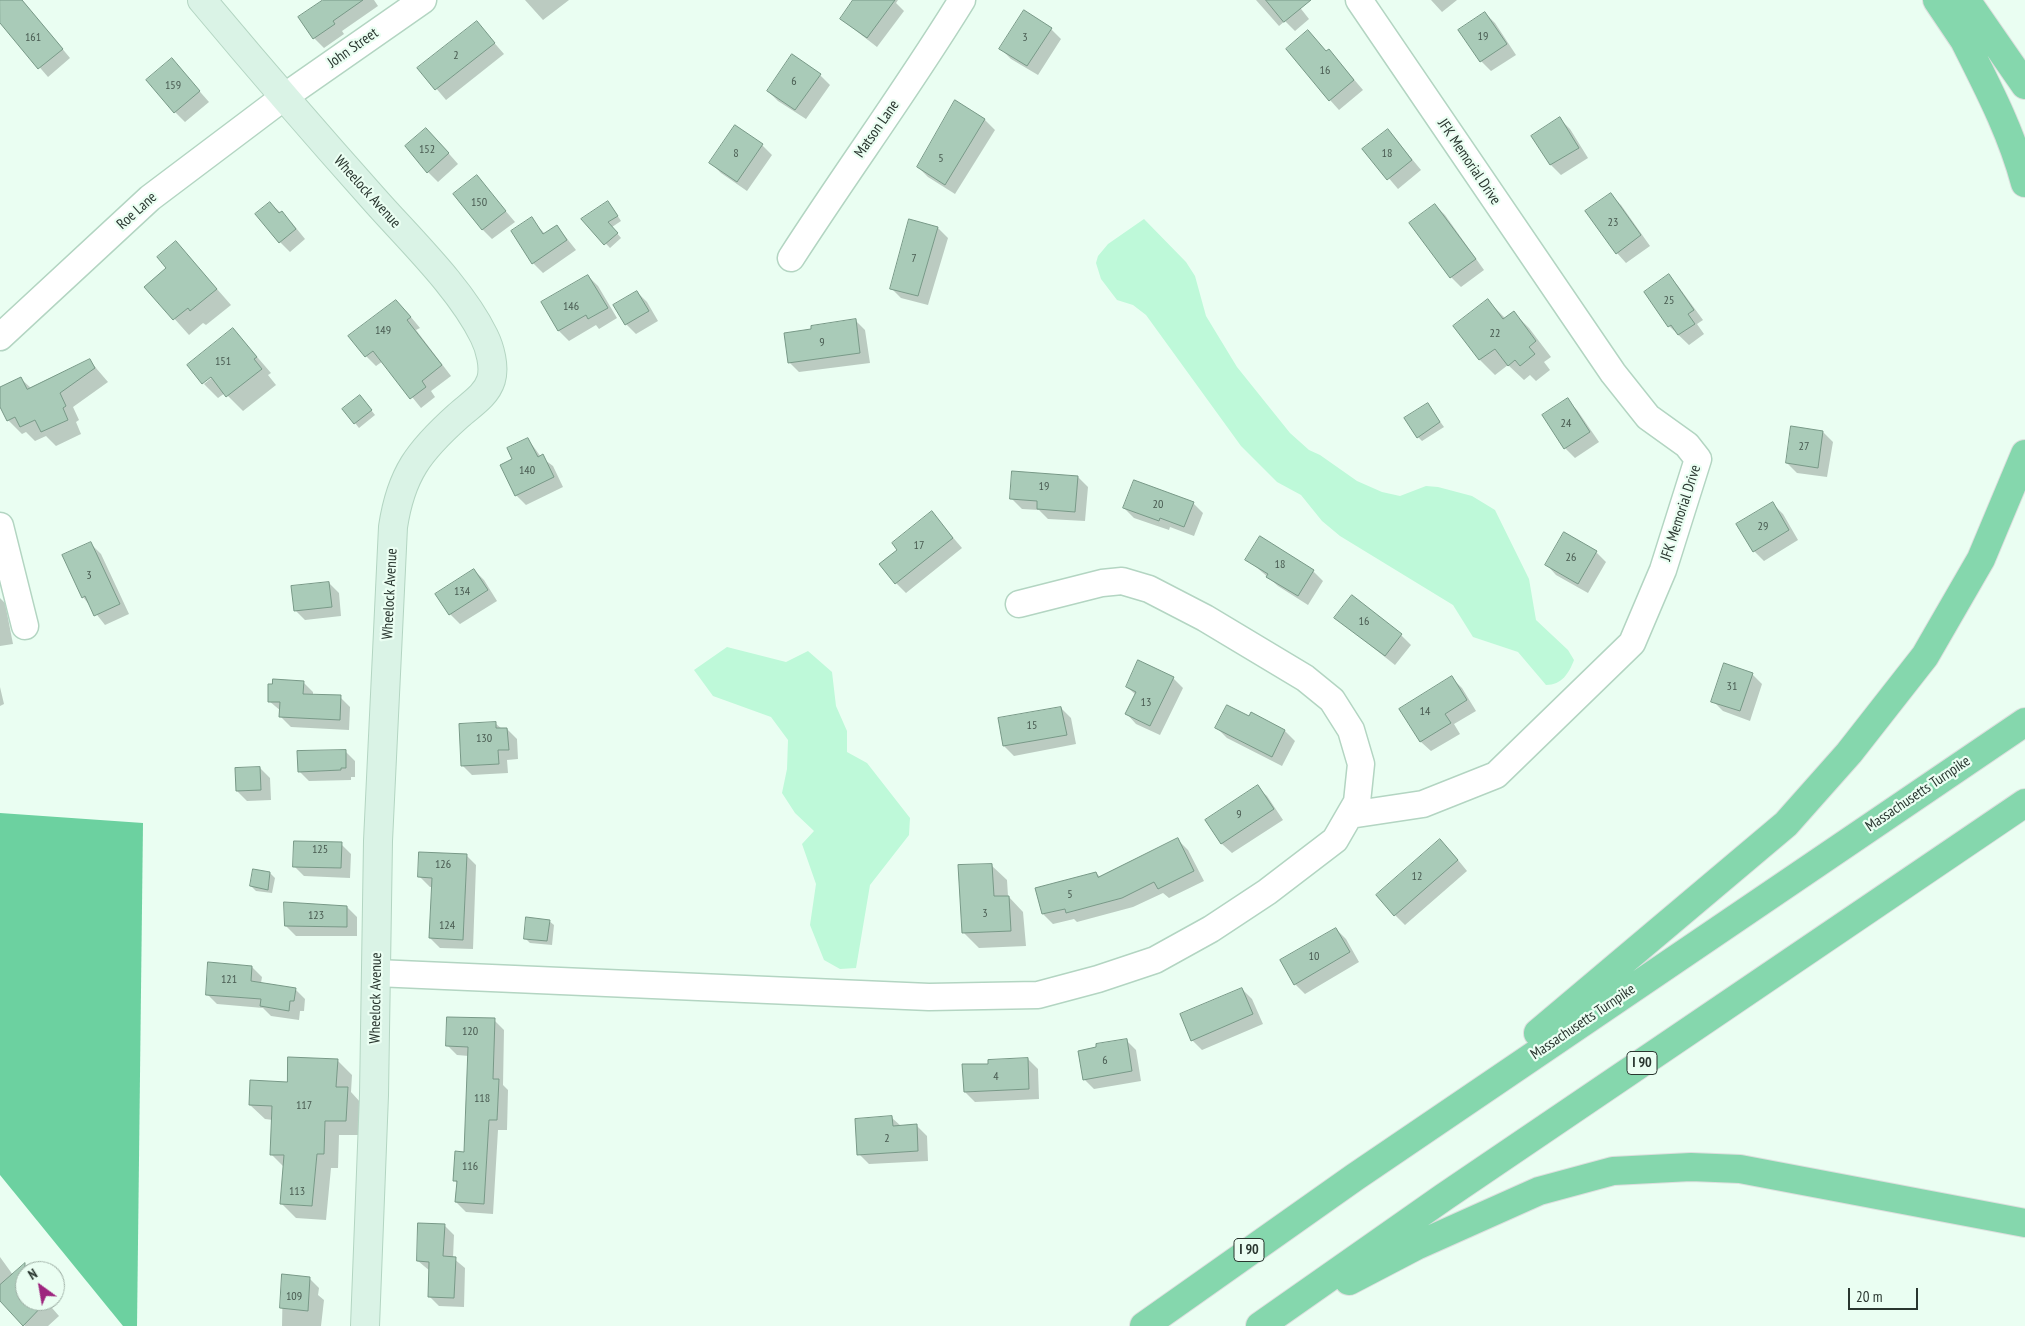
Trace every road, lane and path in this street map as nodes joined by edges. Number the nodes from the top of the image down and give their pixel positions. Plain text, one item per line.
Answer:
1 (202, 0) edge
2 (423, 0) edge
3 (962, 0) edge
4 (1359, 0) edge
5 (1937, 0) edge
6 (1966, 0) edge
7 (1962, 38) junction
8 (2025, 85) edge
9 (284, 97) junction
10 (2025, 127) edge
11 (2025, 183) edge
12 (791, 258) dead end
13 (0, 337) edge
14 (2025, 454) edge
15 (0, 526) edge
16 (1019, 604) dead end
17 (25, 626) dead end
18 (2025, 722) edge
19 (2025, 803) edge
20 (1350, 815) junction
21 (376, 973) junction
22 (1355, 1177) junction
23 (2025, 1223) edge
24 (365, 1326) edge
25 (1144, 1326) edge
26 (1262, 1326) edge

1 - 9 street, Wheelock Avenue
2 - 9 street, John Street
3 - 12 street, Matson Lane
4 - 20 street, JFK Memorial Drive
5 - 7 highway
6 - 8 highway
7 - 10 highway
7 - 11 highway
9 - 13 street, Roe Lane
9 - 21 street, Wheelock Avenue
14 - 22 highway
15 - 17 street
16 - 20 street
18 - 22 highway, Massachusetts Turnpike / I 90
19 - 26 highway, I 90
20 - 21 street
21 - 24 street, Wheelock Avenue
22 - 25 highway, Massachusetts Turnpike / I 90
23 - 26 highway

